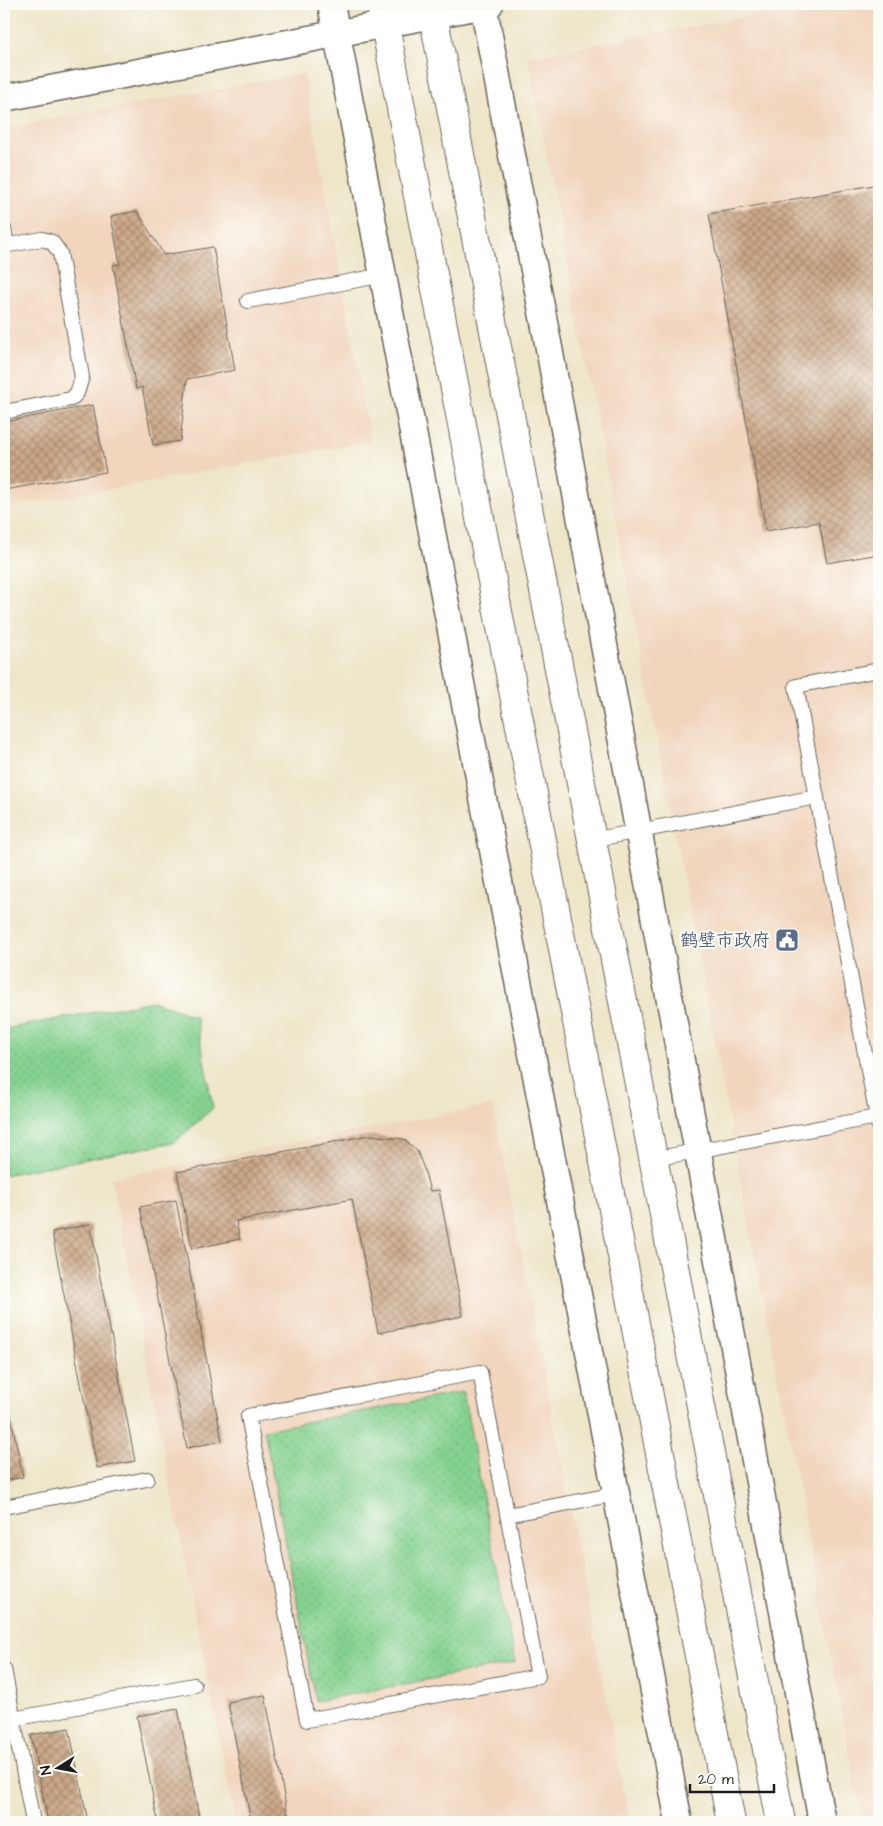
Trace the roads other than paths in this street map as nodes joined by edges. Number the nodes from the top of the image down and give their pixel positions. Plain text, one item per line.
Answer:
1 (332, 4) edge
2 (485, 4) edge
3 (432, 9) edge
4 (383, 14) edge
5 (337, 34) junction
6 (4, 98) edge
7 (4, 229) edge
8 (5, 245) edge
9 (384, 275) junction
10 (248, 301) dead end
11 (4, 412) edge
12 (879, 670) edge
13 (817, 797) junction
14 (638, 831) junction
15 (592, 840) junction
16 (878, 1122) edge
17 (698, 1151) junction
18 (653, 1159) junction
19 (147, 1479) dead end
20 (616, 1494) junction
21 (4, 1507) edge
22 (507, 1515) junction
23 (4, 1669) edge
24 (194, 1685) dead end
25 (13, 1719) junction
26 (33, 1822) edge
27 (679, 1822) edge
28 (731, 1822) edge
29 (781, 1822) edge
30 (822, 1822) edge

1 - 5 street
2 - 3 street
2 - 14 street
3 - 4 street
3 - 15 main road
4 - 5 street
4 - 28 main road
5 - 6 street
5 - 9 street
7 - 8 lane
8 - 11 lane
9 - 10 lane
9 - 20 street
12 - 13 lane
13 - 14 lane
13 - 16 lane
14 - 15 lane
14 - 17 street
15 - 18 main road
16 - 17 lane
17 - 18 lane
17 - 30 street
18 - 29 main road
19 - 21 lane
20 - 22 lane
20 - 27 street
22 - 22 lane
23 - 25 lane
24 - 25 lane
25 - 26 lane

